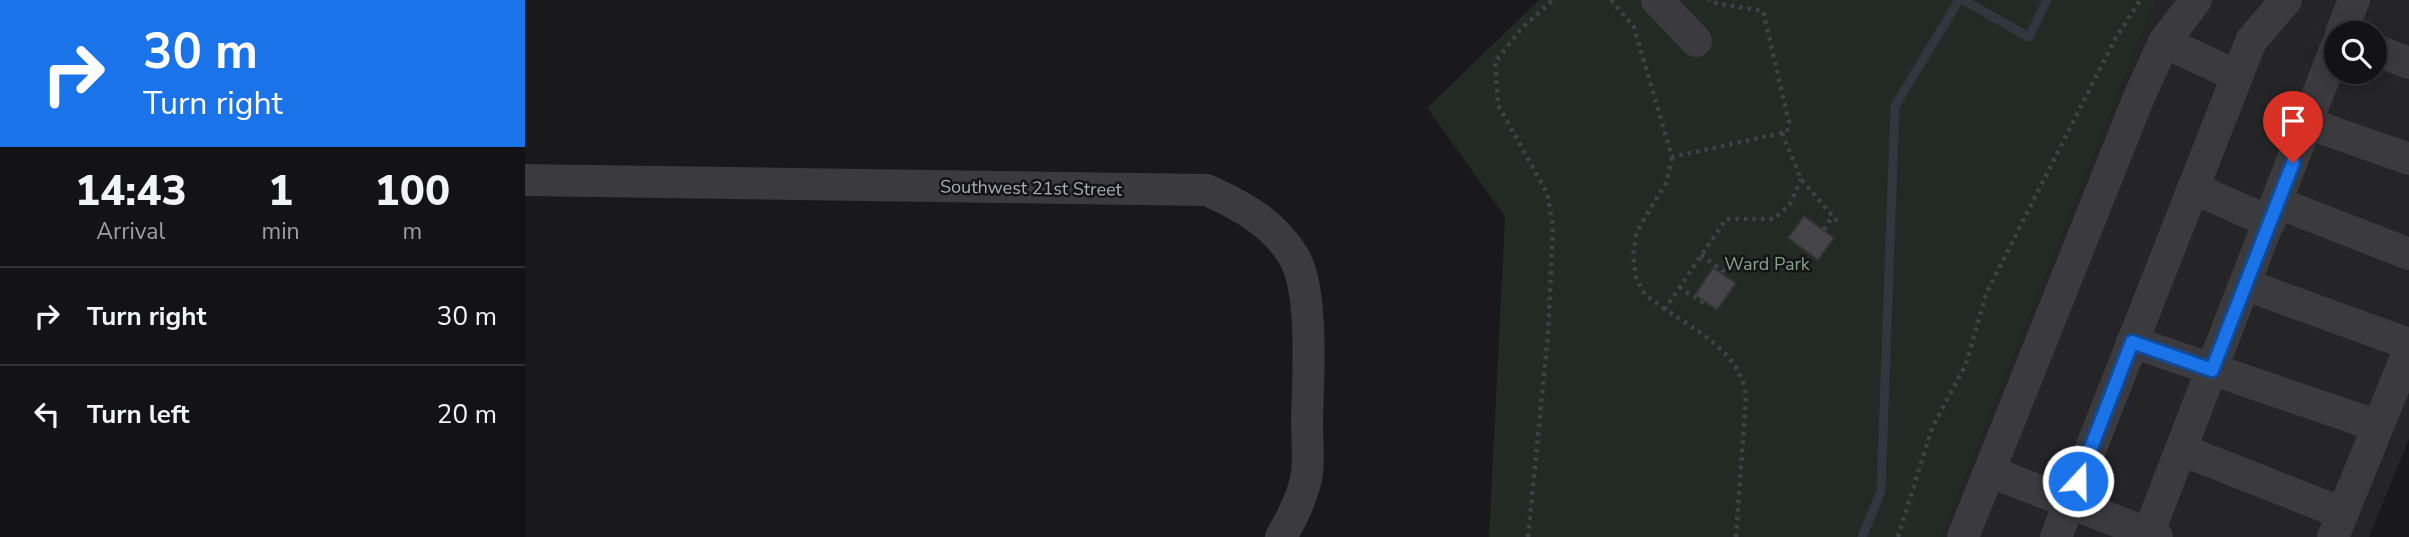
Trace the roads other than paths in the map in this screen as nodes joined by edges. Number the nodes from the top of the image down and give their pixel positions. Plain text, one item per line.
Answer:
1 (1657, 0) edge
2 (2196, 0) edge
3 (2286, 0) edge
4 (2354, 0) edge
5 (2346, 21) edge
6 (1696, 41) dead end
7 (2164, 42) junction
8 (2387, 55) edge
9 (2409, 63) edge
10 (2237, 76) junction
11 (2324, 80) edge
12 (2308, 123) junction
13 (2409, 159) edge
14 (525, 180) edge
15 (2193, 188) junction
16 (2274, 213) junction
17 (2409, 254) edge
18 (2246, 285) junction
19 (2132, 342) junction
20 (2409, 344) edge
21 (2409, 350) edge
22 (2212, 370) junction
23 (2378, 426) junction
24 (2182, 450) junction
25 (1991, 472) junction
26 (2069, 504) junction
27 (2338, 525) edge
28 (2151, 536) edge
29 (1281, 537) edge
30 (1963, 537) edge
31 (2056, 537) edge

1 - 6 street
2 - 7 street
3 - 10 street
4 - 5 street
7 - 10 street
7 - 25 street
8 - 9 street
10 - 15 street
11 - 12 street
12 - 13 street
12 - 16 street
14 - 29 street, Southwest 21st Street
15 - 16 street
15 - 19 street
16 - 17 street
16 - 18 street
18 - 20 street
18 - 22 street
19 - 22 street
19 - 26 street
21 - 23 street
22 - 23 street
22 - 24 street
23 - 27 street
24 - 27 street
24 - 28 street
25 - 26 street
25 - 30 street
26 - 28 street
26 - 31 street

